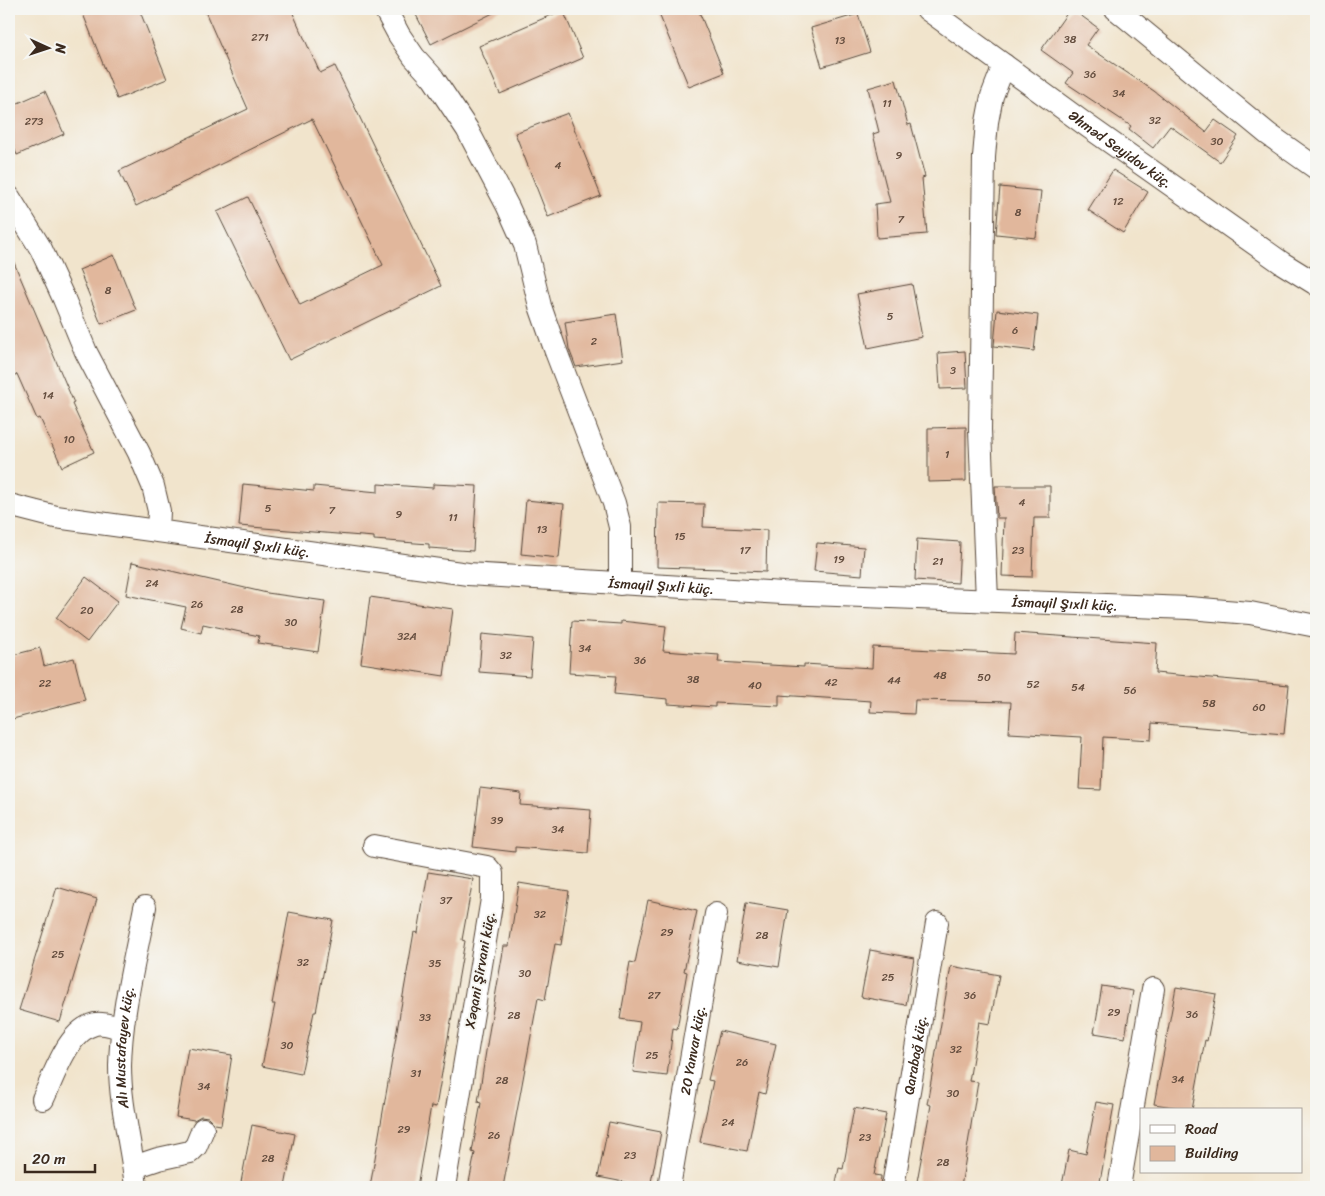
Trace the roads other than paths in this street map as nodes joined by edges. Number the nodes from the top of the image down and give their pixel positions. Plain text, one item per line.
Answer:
1 (385, 9) edge
2 (927, 9) edge
3 (1116, 9) edge
4 (1004, 65) junction
5 (1316, 168) edge
6 (9, 197) edge
7 (1316, 284) edge
8 (9, 505) edge
9 (158, 531) junction
10 (620, 584) junction
11 (987, 600) junction
12 (1316, 626) edge
13 (374, 846) dead end
14 (145, 908) dead end
15 (716, 914) dead end
16 (937, 924) dead end
17 (1152, 989) dead end
18 (122, 1028) junction
19 (43, 1099) dead end
20 (203, 1129) dead end
21 (135, 1177) edge
22 (444, 1187) edge
23 (669, 1187) edge
24 (893, 1187) edge
25 (1119, 1187) edge

1 - 10 street
2 - 4 street, Əhməd Seyidov küç.
3 - 5 street
4 - 7 street, Əhməd Seyidov küç.
4 - 11 street
6 - 9 street
8 - 9 street, İsmayil Şıxli küç.
9 - 10 street, İsmayil Şıxli küç.
10 - 11 street, İsmayil Şıxli küç.
11 - 12 street, İsmayil Şıxli küç.
13 - 22 street, Xəqani Şirvani küç.
14 - 18 street, Alı Mustafayev küç.
15 - 23 street, 20 Yanvar küç.
16 - 24 street, Qarabağ küç.
17 - 25 street
18 - 19 street
18 - 21 street, Alı Mustafayev küç.
20 - 21 street

